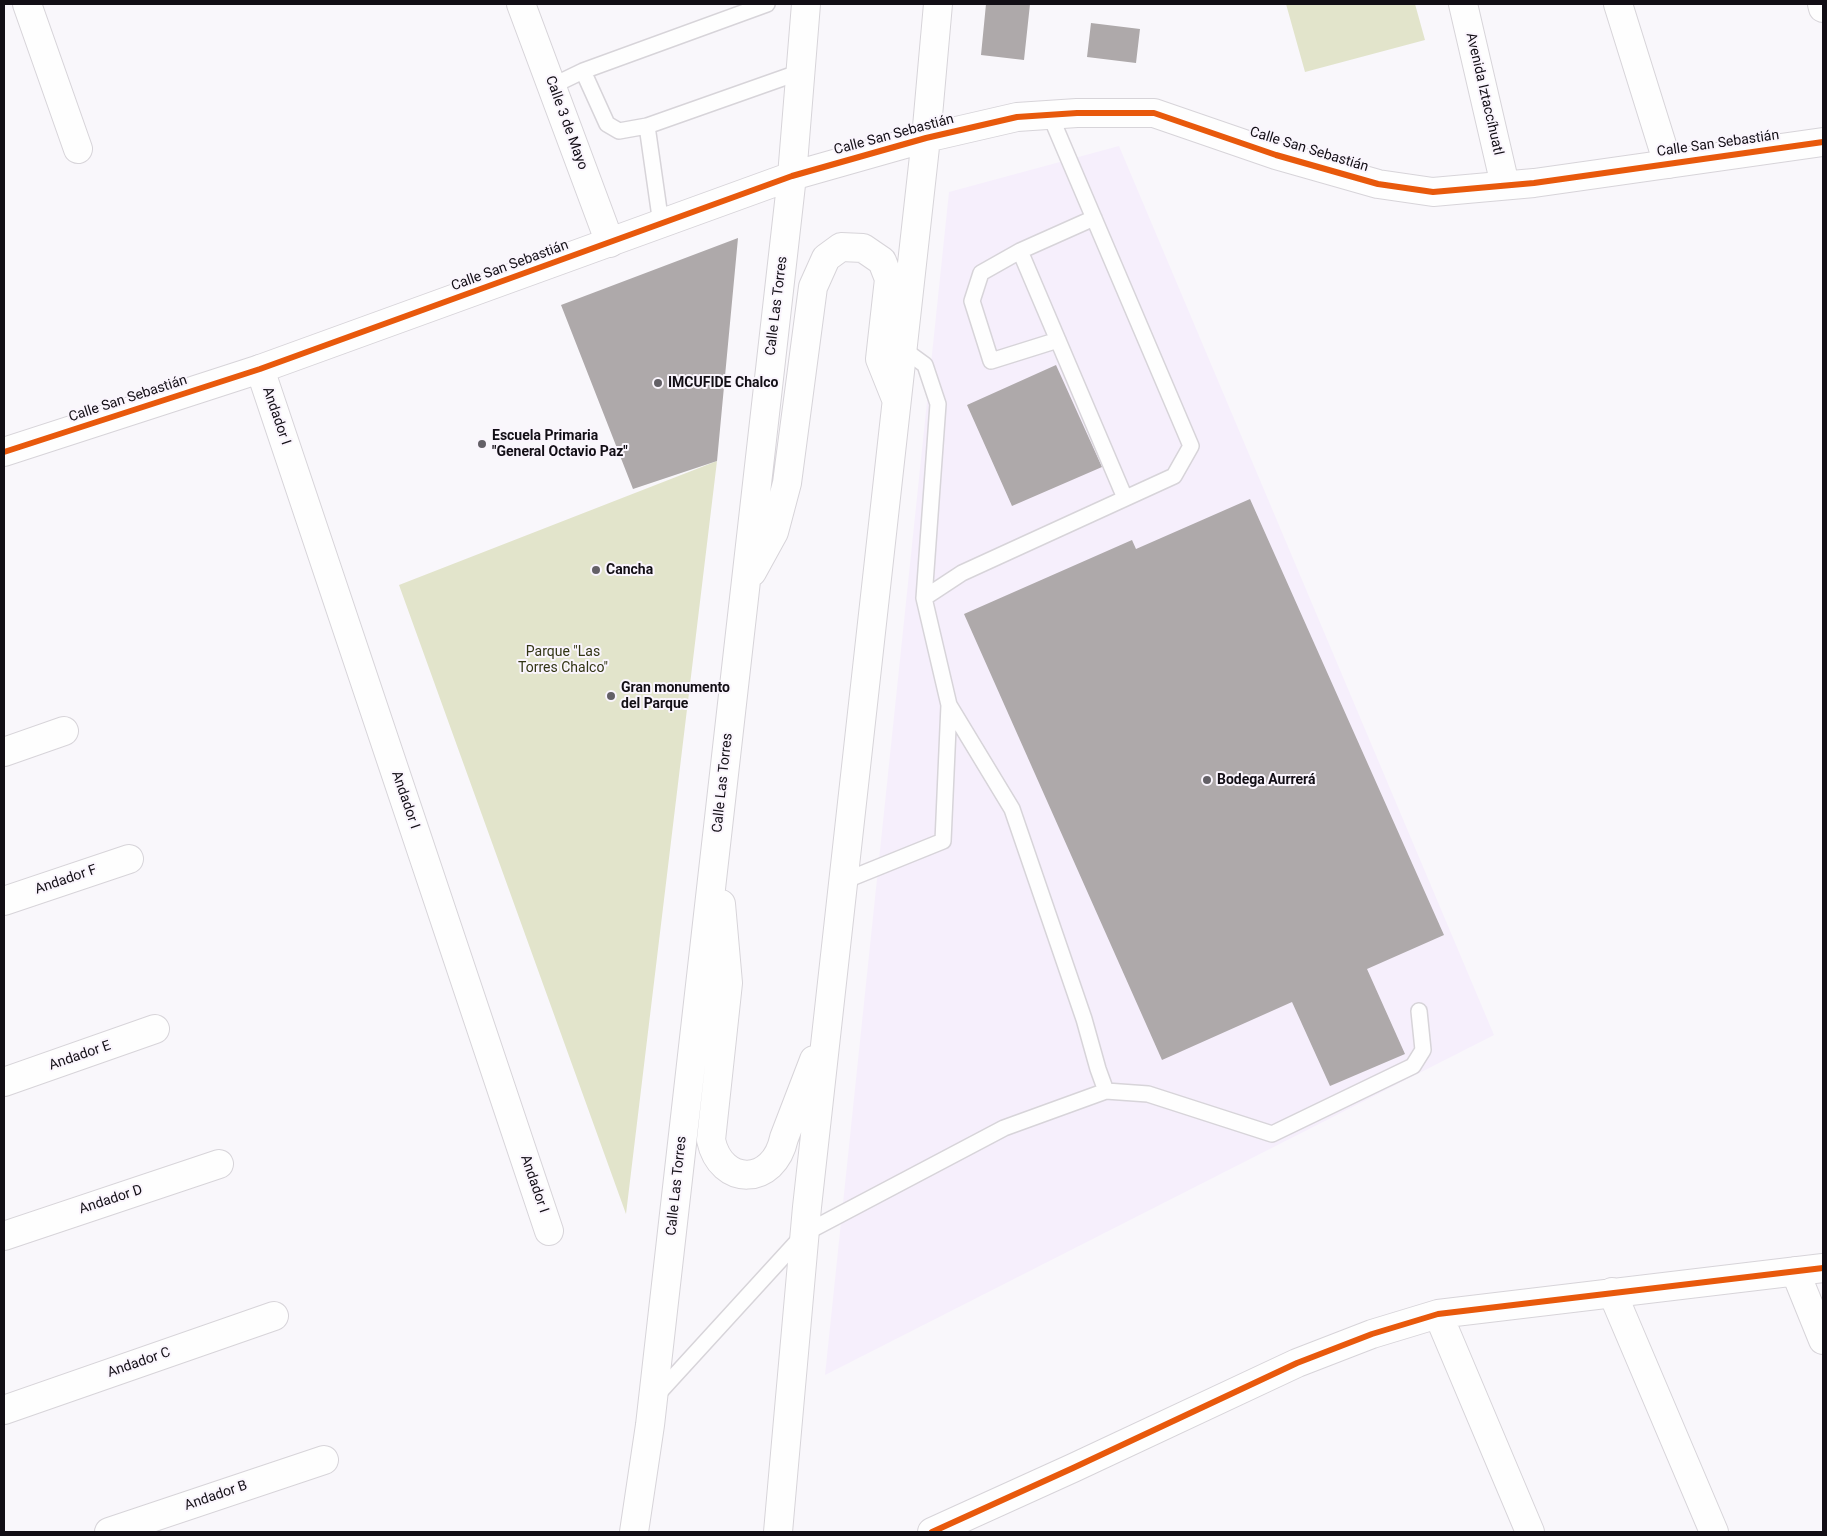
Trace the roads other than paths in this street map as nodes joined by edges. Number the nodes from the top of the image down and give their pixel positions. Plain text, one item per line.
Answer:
1 (26, 4) edge
2 (521, 4) edge
3 (768, 4) edge
4 (806, 4) edge
5 (938, 4) edge
6 (1463, 4) edge
7 (1618, 4) edge
8 (1822, 4) edge
9 (1823, 8) edge
10 (583, 72) junction
11 (800, 72) junction
12 (552, 86) junction
13 (1050, 115) junction
14 (647, 126) junction
15 (926, 138) junction
16 (1823, 142) edge
17 (78, 149) dead end
18 (1668, 164) junction
19 (792, 176) junction
20 (1505, 185) junction
21 (1094, 218) junction
22 (661, 224) junction
23 (610, 243) junction
24 (1020, 250) junction
25 (1058, 340) junction
26 (903, 349) junction
27 (260, 369) junction
28 (897, 403) junction
29 (4, 452) edge
30 (1125, 498) junction
31 (745, 585) junction
32 (924, 598) junction
33 (949, 705) junction
34 (64, 731) dead end
35 (4, 752) edge
36 (715, 851) junction
37 (129, 859) dead end
38 (844, 881) junction
39 (4, 901) edge
40 (1419, 1011) dead end
41 (827, 1028) junction
42 (155, 1029) dead end
43 (4, 1082) edge
44 (1106, 1091) junction
45 (219, 1164) dead end
46 (550, 1231) dead end
47 (805, 1233) junction
48 (4, 1236) edge
49 (1823, 1268) edge
50 (1795, 1271) junction
51 (1612, 1292) junction
52 (1438, 1314) junction
53 (274, 1316) dead end
54 (1823, 1340) edge
55 (653, 1398) junction
56 (4, 1410) edge
57 (324, 1460) dead end
58 (109, 1532) edge
59 (634, 1532) edge
60 (778, 1532) edge
61 (932, 1532) edge
62 (1530, 1532) edge
63 (1714, 1532) edge

1 - 17 street
2 - 12 street, Calle 3 de Mayo
3 - 10 lane
4 - 11 street, Calle Las Torres
5 - 15 street
6 - 20 street, Avenida Iztaccíhuatl
7 - 18 street
8 - 9 street
10 - 12 lane
10 - 14 lane
11 - 14 lane
11 - 19 street, Calle Las Torres
12 - 23 street, Calle 3 de Mayo
13 - 15 street, Calle San Sebastián
13 - 20 street, Calle San Sebastián
13 - 21 lane
14 - 22 lane
15 - 19 street, Calle San Sebastián
15 - 26 street
16 - 18 street, Calle San Sebastián
18 - 20 street, Calle San Sebastián
19 - 22 street, Calle San Sebastián
19 - 31 street, Calle Las Torres
21 - 24 lane
21 - 30 lane
22 - 23 street, Calle San Sebastián
23 - 27 street, Calle San Sebastián
24 - 25 lane
24 - 25 lane
25 - 30 lane
26 - 28 street
26 - 32 lane
27 - 29 street, Calle San Sebastián
27 - 46 street, Andador I
28 - 31 street
28 - 38 street
30 - 32 lane
31 - 36 street, Calle Las Torres
32 - 33 lane
33 - 38 lane
33 - 44 lane
34 - 35 street
36 - 41 street
36 - 55 street, Calle Las Torres
37 - 39 street, Andador F
38 - 41 street
40 - 44 lane
41 - 47 street
42 - 43 street, Andador E
44 - 47 lane
45 - 48 street, Andador D
47 - 55 lane
47 - 60 street
49 - 50 street
50 - 51 street
50 - 54 street
51 - 52 street
51 - 63 street
52 - 61 street
52 - 62 street
53 - 56 street, Andador C
55 - 59 street, Calle Las Torres
57 - 58 street, Andador B

